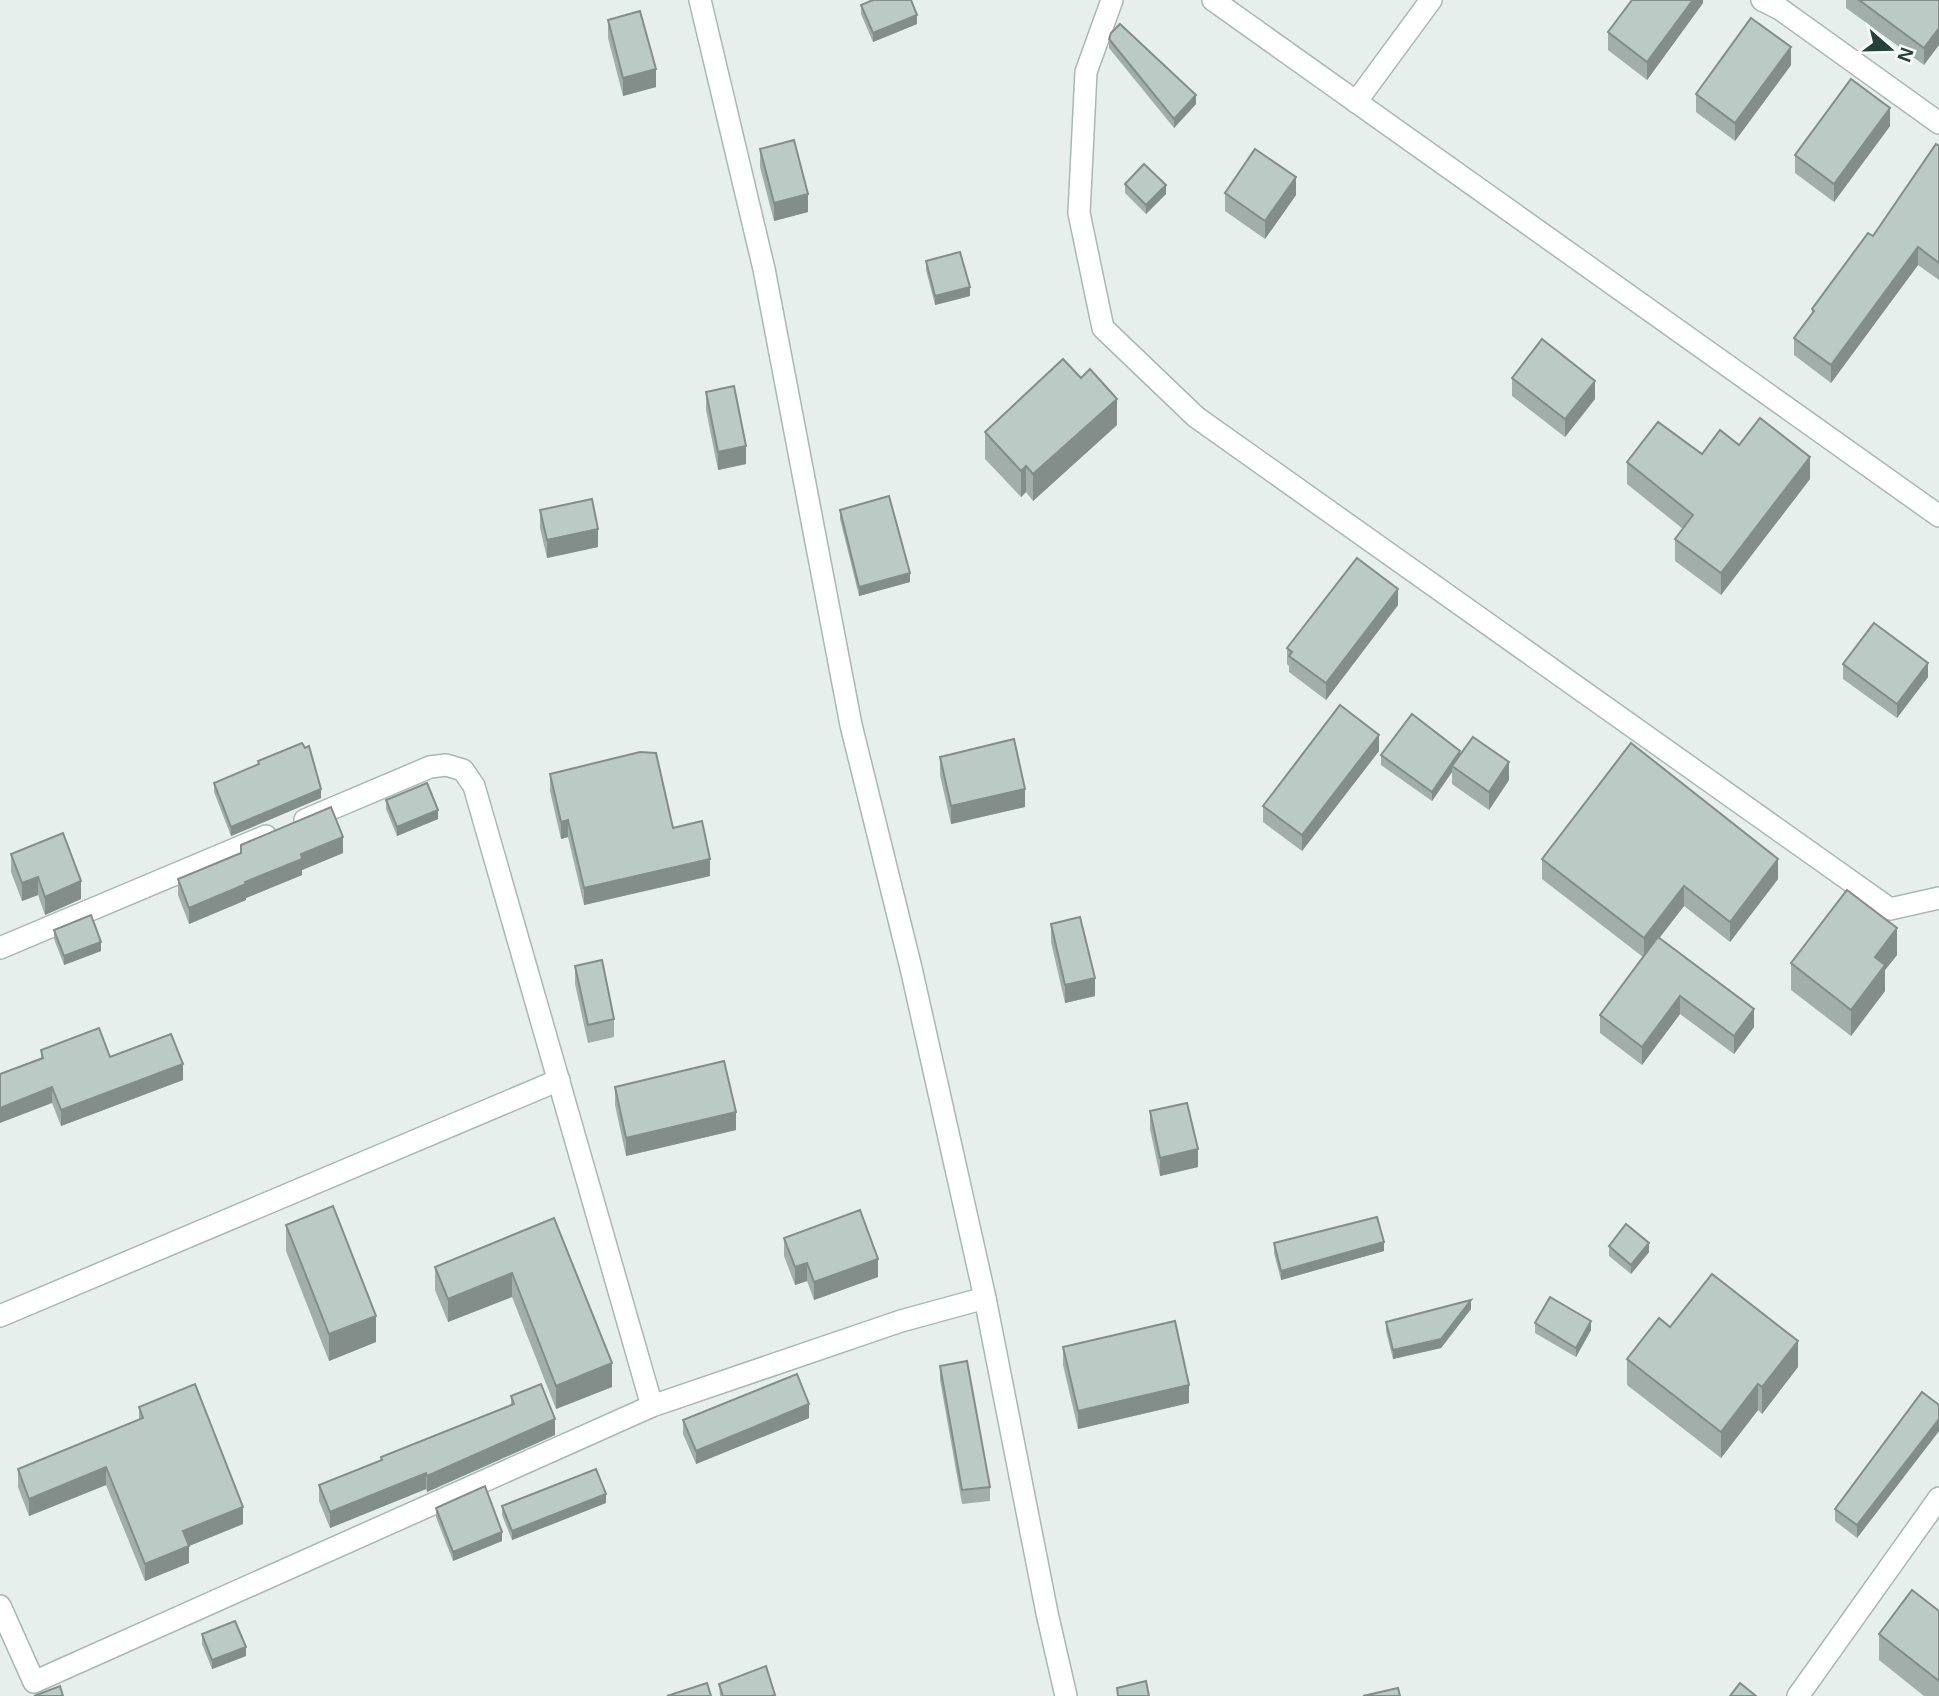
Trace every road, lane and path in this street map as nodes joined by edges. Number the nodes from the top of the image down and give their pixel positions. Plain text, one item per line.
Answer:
1 (700, 0) edge
2 (1112, 0) edge
3 (1213, 0) edge
4 (1431, 0) edge
5 (1776, 3) edge
6 (1356, 102) junction
7 (1939, 123) edge
8 (1939, 516) edge
9 (1939, 898) edge
10 (0, 948) edge
11 (559, 1080) junction
12 (985, 1298) junction
13 (0, 1316) edge
14 (652, 1406) junction
15 (1939, 1498) edge
16 (0, 1606) edge
17 (1809, 1692) edge
18 (1066, 1696) edge

1 - 12 street
2 - 9 street
3 - 6 street
4 - 6 street
5 - 7 street
6 - 8 street
10 - 11 street
11 - 13 street
11 - 14 street
12 - 14 street
12 - 18 street
14 - 16 street
15 - 17 street

